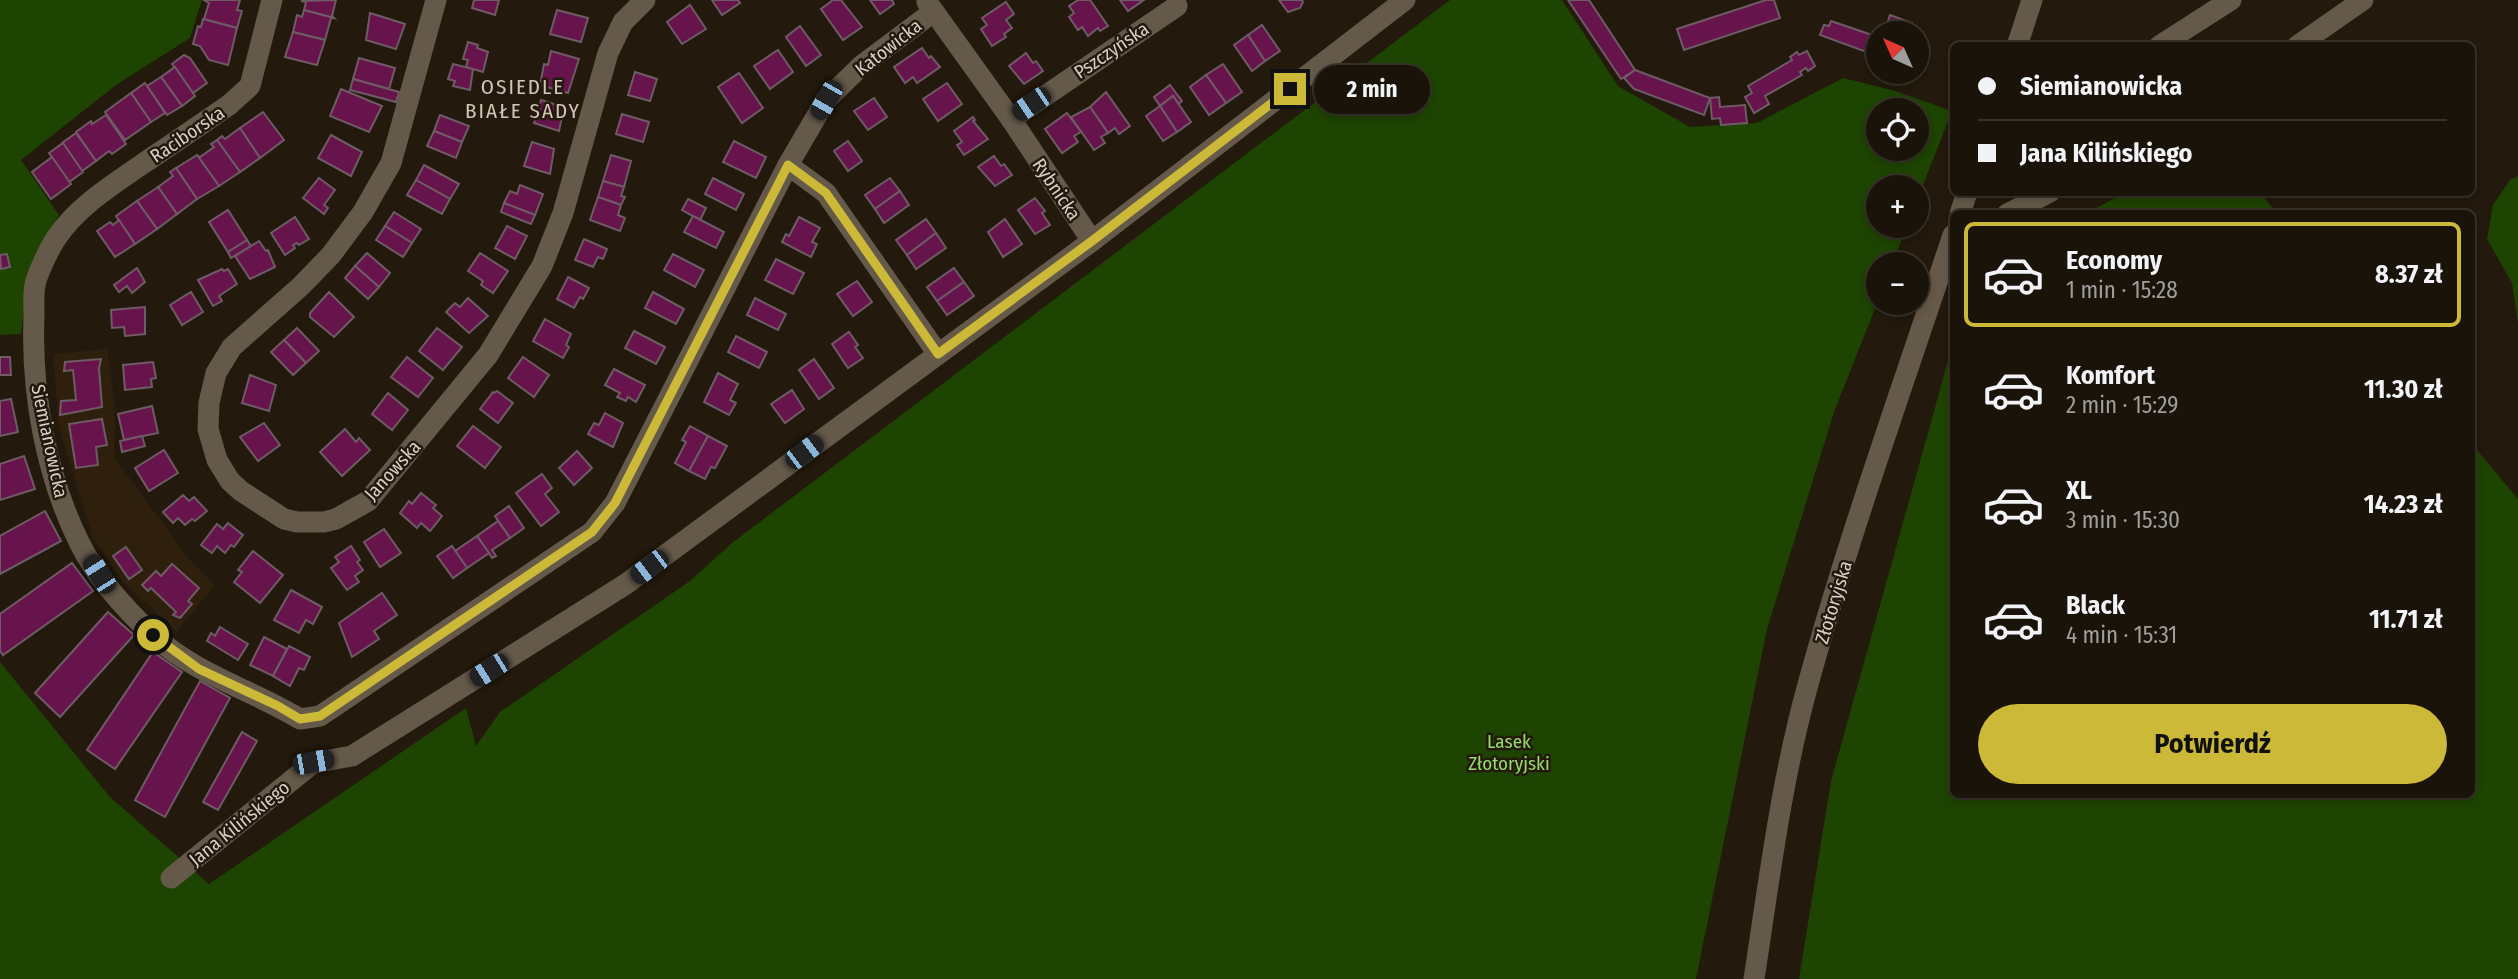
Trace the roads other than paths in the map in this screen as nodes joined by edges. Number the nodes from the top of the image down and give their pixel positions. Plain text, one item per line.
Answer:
1 (272, 0) edge
2 (436, 0) edge
3 (645, 0) edge
4 (1405, 0) edge
5 (2032, 0) edge
6 (2231, 0) edge
7 (2363, 0) edge
8 (930, 6) edge
9 (1177, 6) dead end
10 (2018, 42) edge
11 (2165, 42) edge
12 (2303, 42) edge
13 (1011, 119) junction
14 (788, 165) junction
15 (2042, 196) edge
16 (2015, 210) edge
17 (57, 238) joint
18 (1092, 241) junction
19 (1950, 245) edge
20 (938, 354) junction
21 (247, 691) joint
22 (171, 878) dead end
23 (1754, 979) edge

1 - 17 street, Raciborska
2 - 3 street, Janowska
4 - 18 street, Jana Kilińskiego
5 - 10 street
6 - 11 street
7 - 12 street
8 - 13 street, Rybnicka
8 - 14 street, Katowicka
9 - 13 street, Pszczyńska
13 - 18 street, Rybnicka
14 - 20 street
14 - 21 street, Katowicka
15 - 16 street
17 - 21 street, Siemianowicka
18 - 20 street, Jana Kilińskiego
19 - 23 street, Złotoryjska
20 - 22 street, Jana Kilińskiego

